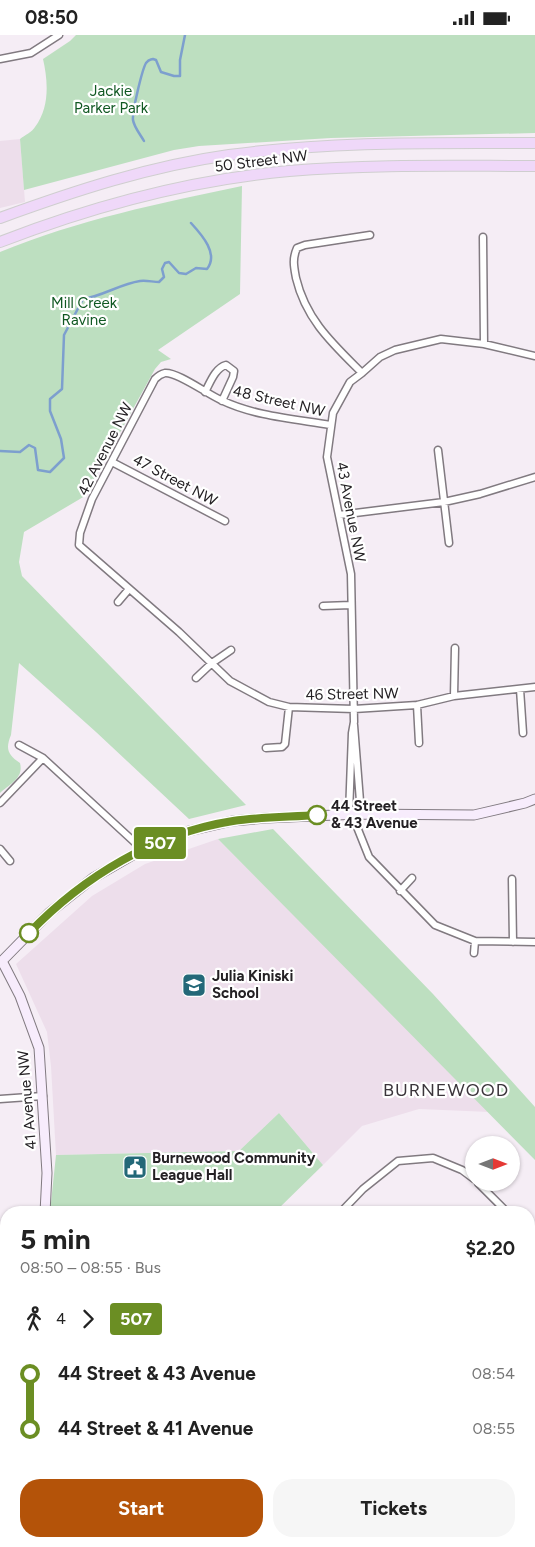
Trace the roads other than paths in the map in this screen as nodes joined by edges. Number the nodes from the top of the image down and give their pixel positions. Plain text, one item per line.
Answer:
1 (59, 35) edge
2 (0, 59) edge
3 (535, 143) edge
4 (535, 166) edge
5 (0, 218) edge
6 (370, 235) dead end
7 (483, 237) dead end
8 (0, 242) edge
9 (484, 344) junction
10 (535, 356) edge
11 (166, 373) joint
12 (362, 373) junction
13 (205, 392) junction
14 (222, 401) junction
15 (330, 425) junction
16 (438, 451) dead end
17 (112, 462) junction
18 (535, 477) edge
19 (444, 503) junction
20 (339, 515) junction
21 (225, 521) dead end
22 (449, 543) dead end
23 (79, 545) joint
24 (129, 589) junction
25 (118, 602) dead end
26 (323, 605) dead end
27 (351, 605) junction
28 (455, 648) dead end
29 (231, 650) dead end
30 (212, 663) junction
31 (196, 678) dead end
32 (535, 687) edge
33 (520, 689) junction
34 (454, 696) junction
35 (417, 705) junction
36 (289, 707) junction
37 (354, 709) junction
38 (354, 722) junction
39 (523, 733) dead end
40 (419, 743) dead end
41 (19, 745) dead end
42 (266, 748) dead end
43 (43, 758) junction
44 (535, 799) edge
45 (0, 803) edge
46 (349, 814) junction
47 (360, 814) junction
48 (357, 827) junction
49 (0, 849) edge
50 (143, 850) junction
51 (10, 861) dead end
52 (412, 878) dead end
53 (512, 879) dead end
54 (400, 891) junction
55 (475, 941) junction
56 (513, 942) junction
57 (535, 942) edge
58 (474, 953) dead end
59 (1, 962) edge
60 (43, 1097) junction
61 (0, 1099) edge
62 (465, 1172) edge
63 (486, 1191) edge
64 (45, 1206) edge
65 (347, 1206) edge
66 (501, 1206) edge

1 - 2 street
3 - 5 main road, 50 Street NW
4 - 8 main road, 50 Street NW
6 - 12 street
7 - 9 street
9 - 10 street, 43 Avenue NW
9 - 12 street, 43 Avenue NW
11 - 13 street, 48 Street NW
11 - 17 street, 42 Avenue NW
12 - 15 street, 43 Avenue NW
13 - 14 street, 48 Street NW
13 - 14 street, 48 Street NW
14 - 15 street, 48 Street NW
15 - 20 street, 43 Avenue NW
16 - 19 street
17 - 21 street, 47 Street NW
17 - 23 street, 42 Avenue NW
18 - 19 street
19 - 20 street
19 - 22 street
20 - 27 street, 43 Avenue NW
23 - 24 street, 46 Street NW
24 - 25 street
24 - 30 street, 46 Street NW
26 - 27 street
27 - 37 street, 43 Avenue NW
28 - 34 street
29 - 30 street
30 - 31 street
30 - 36 street, 46 Street NW
32 - 33 street, 46 Street NW
33 - 34 street, 46 Street NW
33 - 39 street
34 - 35 street, 46 Street NW
35 - 37 street, 46 Street NW
35 - 40 street, 46 Street NW
36 - 37 street, 46 Street NW
36 - 42 street, 46 Street NW
37 - 38 street, 43 Avenue NW
38 - 46 street, 43 Avenue NW
38 - 47 street, 43 Avenue NW
41 - 43 street
43 - 45 street
43 - 50 street
44 - 47 street
46 - 47 street
46 - 48 street
46 - 50 street
47 - 48 street, 43 Avenue NW
48 - 54 street
49 - 51 street
50 - 59 street
52 - 54 street
53 - 56 street
54 - 55 street
55 - 56 street
55 - 58 street
56 - 57 street
59 - 60 street, 41 Avenue NW
60 - 61 street
60 - 64 street, 41 Avenue NW
62 - 65 street
63 - 66 street

